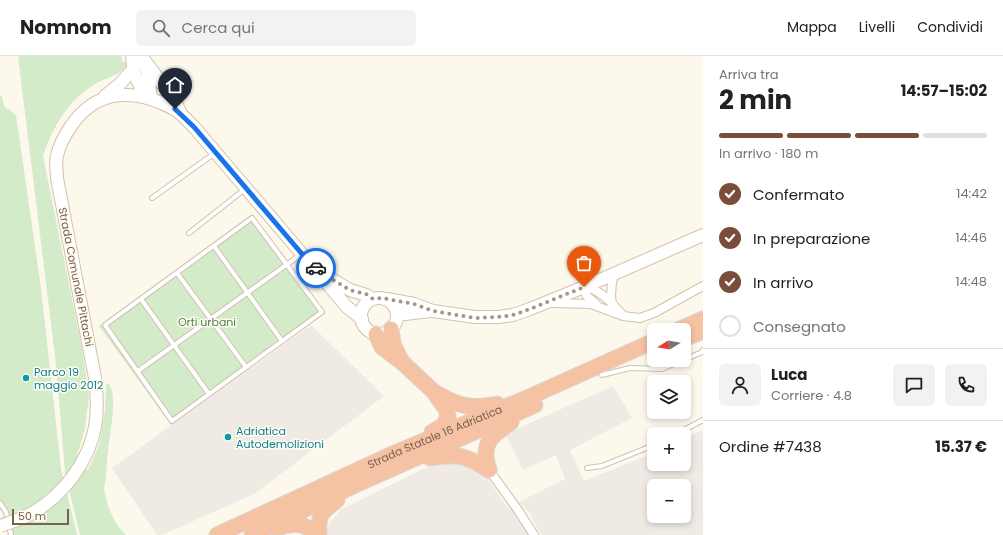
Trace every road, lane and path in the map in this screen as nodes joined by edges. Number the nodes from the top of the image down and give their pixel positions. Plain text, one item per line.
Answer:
1 (132, 56) edge
2 (142, 56) edge
3 (133, 69) junction
4 (148, 97) junction
5 (104, 98) junction
6 (183, 116) junction
7 (216, 153) junction
8 (246, 188) junction
9 (152, 198) dead end
10 (189, 233) dead end
11 (703, 235) edge
12 (214, 246) junction
13 (302, 254) junction
14 (311, 264) junction
15 (287, 265) junction
16 (178, 273) junction
17 (614, 274) junction
18 (703, 286) edge
19 (584, 287) junction
20 (248, 293) junction
21 (141, 299) junction
22 (373, 299) junction
23 (387, 299) junction
24 (546, 303) junction
25 (612, 304) junction
26 (599, 306) junction
27 (433, 311) junction
28 (397, 315) junction
29 (623, 316) junction
30 (211, 319) junction
31 (362, 319) junction
32 (703, 319) edge
33 (691, 324) edge
34 (391, 329) junction
35 (703, 331) edge
36 (376, 334) junction
37 (691, 336) edge
38 (282, 341) junction
39 (647, 344) edge
40 (174, 345) junction
41 (703, 350) edge
42 (647, 355) edge
43 (691, 357) edge
44 (403, 363) junction
45 (246, 367) junction
46 (667, 367) edge
47 (138, 371) junction
48 (602, 375) junction
49 (433, 391) junction
50 (209, 394) junction
51 (530, 402) junction
52 (703, 420) edge
53 (690, 427) edge
54 (647, 448) edge
55 (400, 458) junction
56 (587, 468) dead end
57 (489, 470) junction
58 (355, 485) junction
59 (0, 503) edge
60 (0, 526) edge
61 (11, 535) edge
62 (217, 535) edge
63 (252, 535) edge
64 (255, 535) edge
65 (318, 535) edge
66 (534, 535) edge

1 - 3 street
2 - 4 street
2 - 6 street
3 - 4 street
3 - 5 street
4 - 5 street, Strada Comunale Pittachi
4 - 6 street, Strada Comunale Pittachi
5 - 60 street, Strada Comunale Pittachi, bridge
6 - 7 street
7 - 8 street
7 - 9 lane
8 - 10 lane
8 - 13 street
11 - 17 street
12 - 15 lane
12 - 16 lane
12 - 20 lane
13 - 14 street
13 - 15 lane
14 - 22 street
14 - 31 street
15 - 20 lane
15 - 38 lane
16 - 21 lane
16 - 30 lane
17 - 19 street
17 - 25 street
18 - 29 street
19 - 24 street
19 - 25 street
19 - 26 street
20 - 30 lane
20 - 38 lane
21 - 40 lane
21 - 47 lane
22 - 23 street
22 - 31 street
23 - 27 street
23 - 28 street
24 - 26 street
24 - 27 street
25 - 29 street
26 - 29 street
27 - 28 street
28 - 34 street
30 - 40 lane
30 - 45 lane
31 - 36 street
32 - 33 highway
34 - 36 street
34 - 44 highway
35 - 37 highway
36 - 44 highway
38 - 45 lane
39 - 51 highway, Strada Statale 16 Adriatica
40 - 47 lane
40 - 50 lane
41 - 43 lane
42 - 48 highway, Strada Statale 16 Adriatica
44 - 49 highway
45 - 50 lane
46 - 48 lane
47 - 50 lane
48 - 51 highway, Strada Statale 16 Adriatica
49 - 51 highway
49 - 55 highway
51 - 55 highway, Strada Statale 16 Adriatica
51 - 57 highway
52 - 53 lane
54 - 56 lane
55 - 57 highway
55 - 58 highway, Strada Statale 16 Adriatica
55 - 62 highway, Strada Statale 16 Adriatica
57 - 66 street
58 - 63 highway, Strada Statale 16 Adriatica
58 - 65 highway
59 - 61 lane
64 - 65 highway

